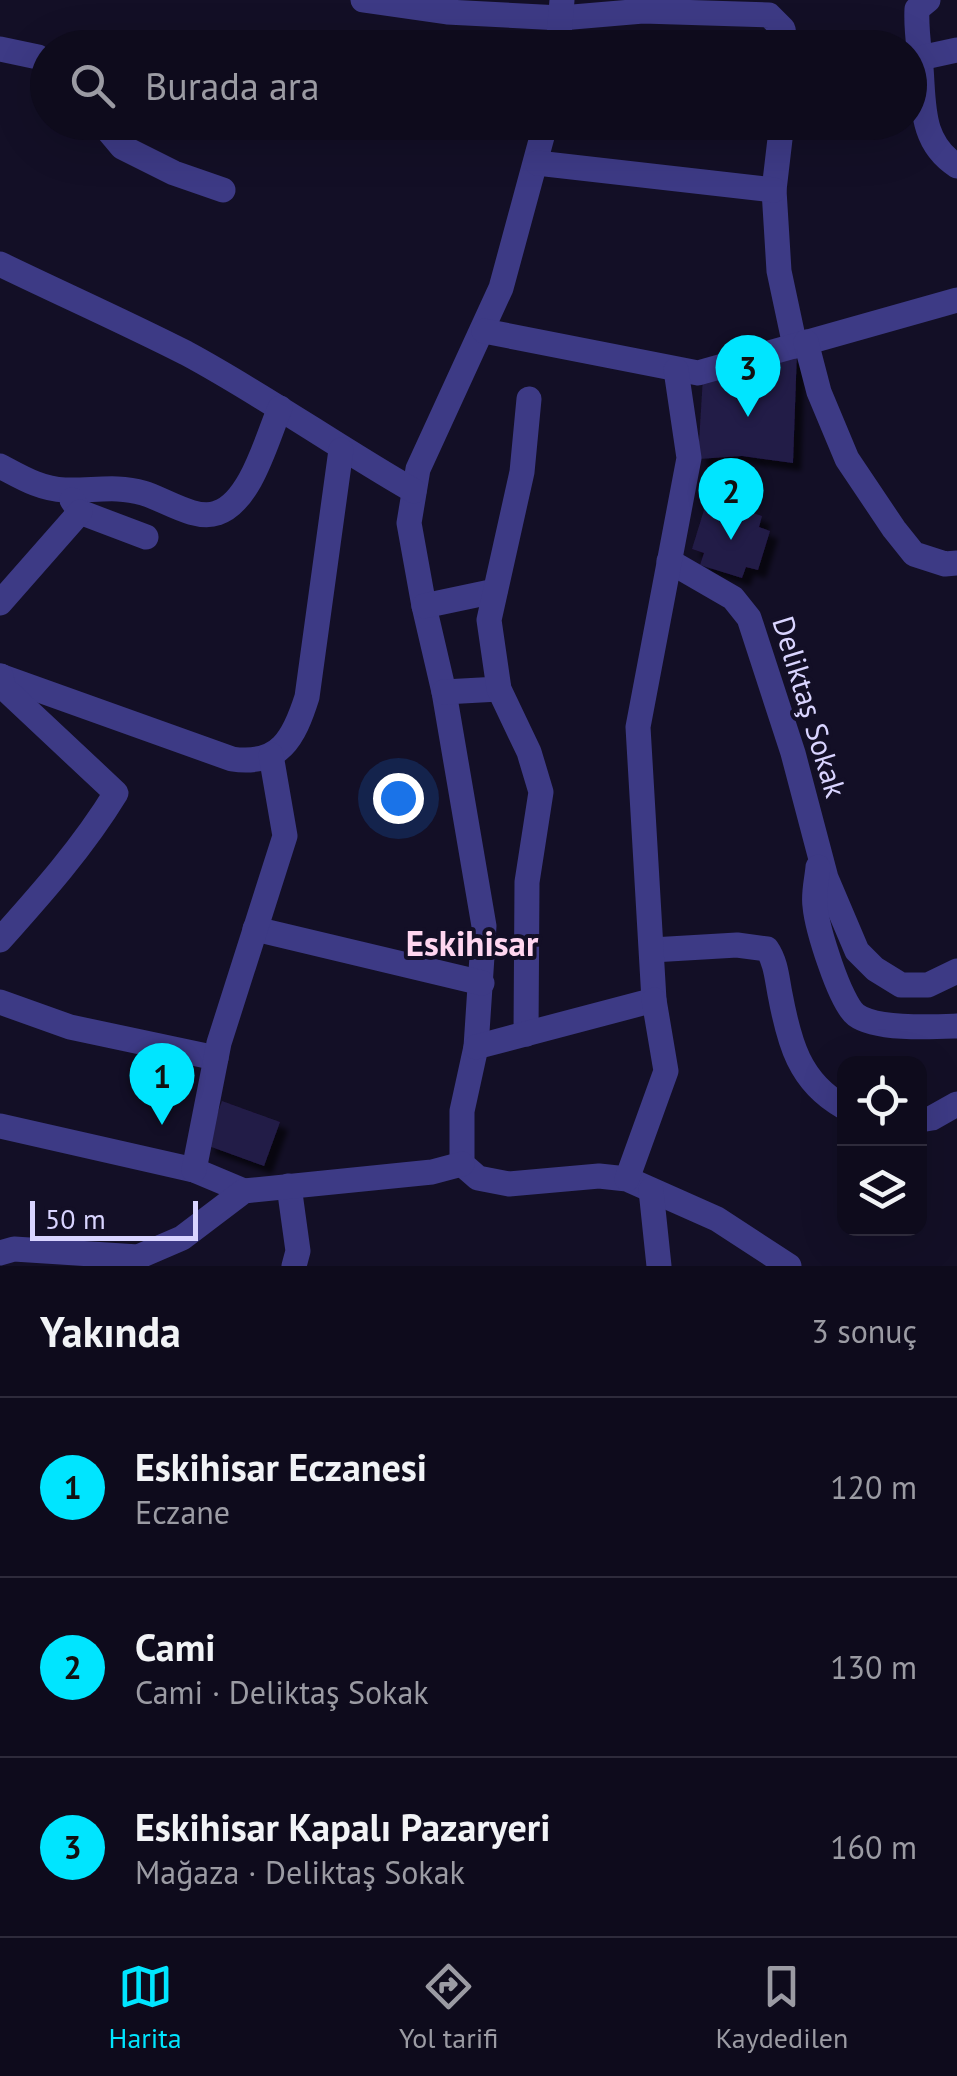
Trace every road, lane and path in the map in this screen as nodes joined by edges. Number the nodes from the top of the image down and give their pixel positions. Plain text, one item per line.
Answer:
1 (363, 0) edge
2 (928, 0) edge
3 (561, 9) edge
4 (783, 30) edge
5 (915, 30) edge
6 (0, 50) edge
7 (957, 50) edge
8 (30, 56) edge
9 (927, 56) edge
10 (927, 130) edge
11 (116, 140) edge
12 (542, 140) edge
13 (780, 140) edge
14 (537, 162) junction
15 (957, 166) edge
16 (223, 190) dead end
17 (774, 190) junction
18 (0, 264) edge
19 (956, 302) edge
20 (484, 331) junction
21 (800, 344) junction
22 (676, 370) junction
23 (529, 399) dead end
24 (280, 408) junction
25 (341, 450) junction
26 (0, 466) edge
27 (65, 490) junction
28 (414, 491) junction
29 (80, 512) junction
30 (146, 537) dead end
31 (670, 561) junction
32 (957, 563) edge
33 (495, 590) junction
34 (0, 603) edge
35 (424, 606) junction
36 (0, 676) edge
37 (499, 689) junction
38 (444, 692) junction
39 (271, 755) junction
40 (819, 853) junction
41 (256, 929) junction
42 (0, 940) edge
43 (652, 950) junction
44 (957, 971) edge
45 (482, 983) junction
46 (654, 1000) junction
47 (0, 1002) edge
48 (957, 1026) edge
49 (526, 1034) junction
50 (476, 1048) junction
51 (216, 1058) junction
52 (837, 1103) edge
53 (957, 1104) edge
54 (927, 1119) edge
55 (0, 1126) edge
56 (462, 1164) junction
57 (194, 1170) junction
58 (627, 1179) junction
59 (288, 1186) junction
60 (651, 1190) junction
61 (244, 1191) junction
62 (0, 1253) edge
63 (141, 1262) edge
64 (294, 1266) edge
65 (659, 1266) edge
66 (789, 1266) edge

1 - 3 street
2 - 5 street
3 - 4 street
6 - 8 street
7 - 9 street
10 - 15 street
11 - 16 street
12 - 14 street
13 - 17 street
14 - 17 street
14 - 20 street
17 - 21 street
18 - 24 street
19 - 21 street
20 - 22 street
20 - 28 street
21 - 22 street
21 - 32 street
22 - 31 street
23 - 33 street
24 - 25 street
24 - 27 street
25 - 28 street
25 - 39 street
26 - 27 street
27 - 29 street
28 - 35 street
29 - 30 street
29 - 34 street
31 - 40 street, Deliktaş Sokak
31 - 43 street
33 - 35 street
33 - 37 street
35 - 38 street
36 - 39 street
36 - 42 street
37 - 38 street
37 - 49 street
38 - 45 street
39 - 41 street
40 - 44 street, Deliktaş Sokak
40 - 48 street, Deliktaş Sokak
41 - 45 street
41 - 51 street
43 - 46 street
43 - 52 street
45 - 50 street
46 - 49 street
46 - 58 street
47 - 51 street
49 - 50 street
50 - 56 street
51 - 57 street
53 - 54 street
55 - 57 street
56 - 58 street
56 - 59 street
57 - 61 street
58 - 60 street
59 - 61 street
59 - 64 street
60 - 65 street
60 - 66 street
61 - 63 street
62 - 63 street

